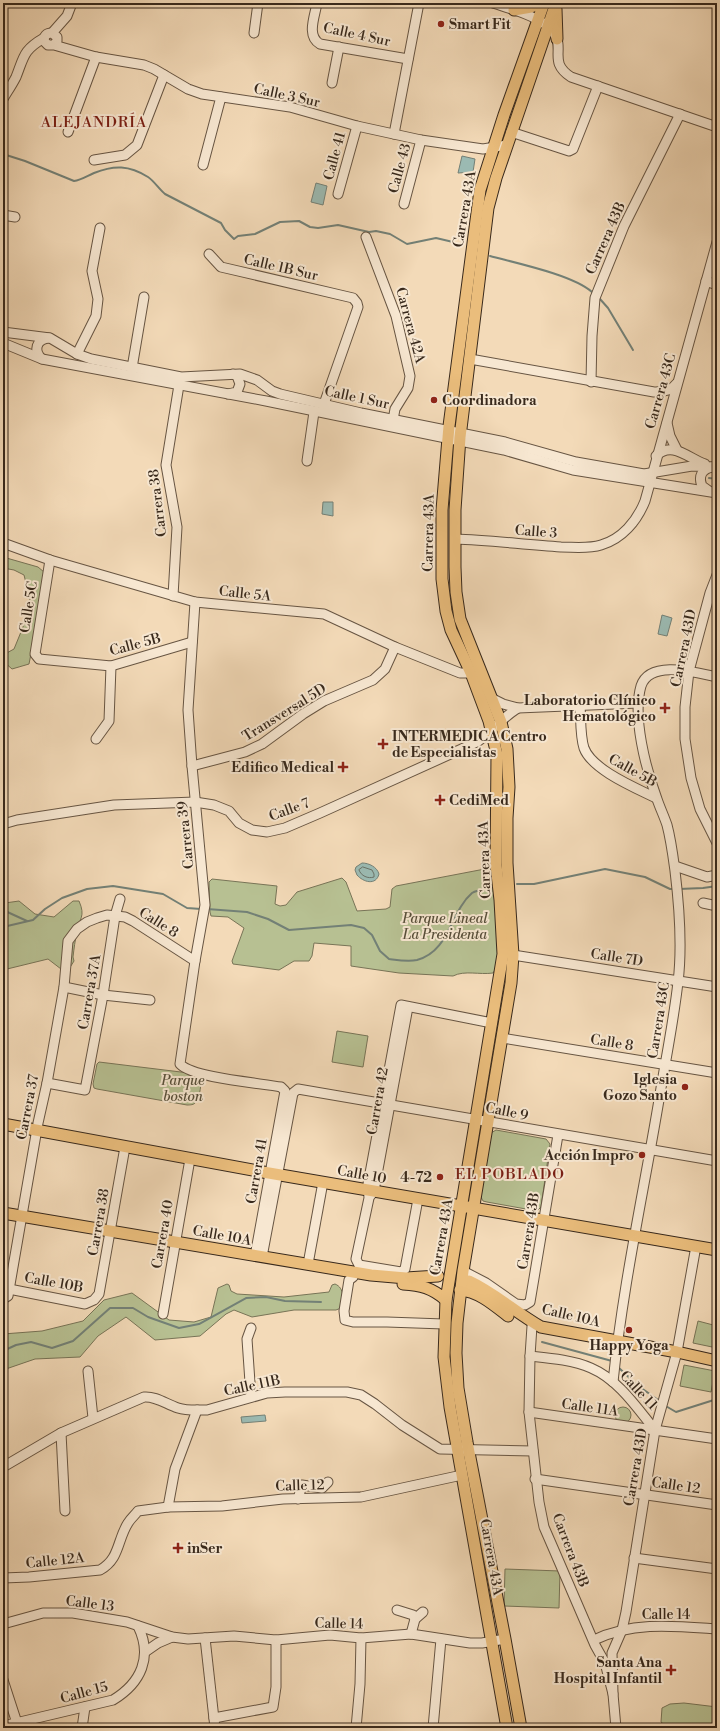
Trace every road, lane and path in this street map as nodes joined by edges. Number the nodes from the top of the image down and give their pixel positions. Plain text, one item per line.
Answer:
1 (72, 3) edge
2 (258, 3) edge
3 (317, 3) edge
4 (419, 3) edge
5 (493, 3) edge
6 (540, 3) edge
7 (552, 4) edge
8 (514, 10) junction
9 (543, 23) junction
10 (254, 33) dead end
11 (557, 39) junction
12 (52, 40) junction
13 (339, 47) junction
14 (96, 57) junction
15 (408, 59) junction
16 (164, 75) junction
17 (332, 83) dead end
18 (598, 86) junction
19 (221, 97) junction
20 (3, 99) edge
21 (680, 114) junction
22 (357, 126) junction
23 (717, 127) edge
24 (68, 132) dead end
25 (511, 132) junction
26 (394, 134) junction
27 (421, 140) junction
28 (507, 146) junction
29 (493, 149) junction
30 (94, 160) dead end
31 (203, 165) dead end
32 (338, 194) dead end
33 (404, 204) dead end
34 (3, 215) edge
35 (15, 217) dead end
36 (100, 228) dead end
37 (366, 237) dead end
38 (717, 242) edge
39 (209, 254) dead end
40 (706, 282) junction
41 (717, 285) edge
42 (144, 297) dead end
43 (3, 332) edge
44 (50, 338) junction
45 (3, 343) edge
46 (77, 354) junction
47 (42, 359) junction
48 (470, 359) junction
49 (132, 368) junction
50 (233, 374) junction
51 (591, 382) junction
52 (677, 382) junction
53 (179, 385) junction
54 (654, 392) junction
55 (228, 394) junction
56 (324, 404) junction
57 (314, 412) junction
58 (667, 417) junction
59 (393, 420) junction
60 (448, 435) junction
61 (460, 437) junction
62 (677, 450) junction
63 (656, 456) junction
64 (307, 461) dead end
65 (715, 467) edge
66 (650, 478) junction
67 (714, 492) edge
68 (455, 539) junction
69 (614, 539) joint
70 (3, 543) edge
71 (50, 560) junction
72 (717, 575) edge
73 (173, 596) junction
74 (195, 602) junction
75 (192, 642) junction
76 (395, 647) junction
77 (36, 657) joint
78 (111, 666) junction
79 (475, 671) junction
80 (689, 671) junction
81 (717, 677) edge
82 (491, 698) junction
83 (639, 703) junction
84 (580, 706) junction
85 (518, 708) junction
86 (500, 722) junction
87 (492, 731) junction
88 (96, 739) dead end
89 (192, 766) junction
90 (656, 798) junction
91 (195, 802) junction
92 (3, 824) edge
93 (717, 843) edge
94 (675, 870) junction
95 (717, 875) edge
96 (120, 899) dead end
97 (702, 903) dead end
98 (717, 906) edge
99 (115, 916) junction
100 (68, 942) joint
101 (512, 955) junction
102 (195, 961) junction
103 (678, 981) junction
104 (64, 986) junction
105 (717, 988) edge
106 (103, 995) junction
107 (150, 1000) dead end
108 (492, 1023) junction
109 (502, 1038) junction
110 (180, 1064) joint
111 (665, 1064) junction
112 (717, 1073) edge
113 (47, 1083) junction
114 (289, 1090) junction
115 (387, 1104) junction
116 (475, 1119) junction
117 (488, 1122) junction
118 (3, 1124) edge
119 (36, 1130) junction
120 (558, 1135) junction
121 (125, 1146) junction
122 (651, 1150) junction
123 (190, 1159) junction
124 (717, 1161) edge
125 (273, 1174) junction
126 (323, 1182) junction
127 (370, 1193) junction
128 (418, 1199) junction
129 (462, 1206) junction
130 (474, 1208) junction
131 (3, 1213) edge
132 (22, 1216) junction
133 (544, 1220) junction
134 (110, 1231) junction
135 (635, 1235) junction
136 (175, 1242) junction
137 (696, 1246) junction
138 (717, 1250) edge
139 (259, 1257) junction
140 (308, 1264) junction
141 (331, 1268) junction
142 (463, 1271) junction
143 (438, 1276) dead end
144 (353, 1277) junction
145 (469, 1281) dead end
146 (9, 1289) junction
147 (460, 1290) junction
148 (3, 1300) edge
149 (94, 1300) joint
150 (446, 1300) junction
151 (525, 1305) joint
152 (163, 1314) dead end
153 (444, 1324) junction
154 (537, 1326) junction
155 (251, 1328) dead end
156 (619, 1341) junction
157 (677, 1352) junction
158 (530, 1356) junction
159 (717, 1361) edge
160 (614, 1369) junction
161 (88, 1371) dead end
162 (600, 1374) junction
163 (613, 1382) junction
164 (251, 1397) junction
165 (197, 1410) junction
166 (529, 1412) junction
167 (93, 1418) junction
168 (655, 1430) junction
169 (60, 1433) junction
170 (717, 1439) edge
171 (463, 1450) junction
172 (533, 1451) junction
173 (3, 1467) edge
174 (462, 1475) junction
175 (536, 1479) junction
176 (328, 1482) dead end
177 (645, 1494) junction
178 (298, 1499) junction
179 (717, 1504) edge
180 (168, 1507) junction
181 (65, 1511) dead end
182 (634, 1558) junction
183 (109, 1565) joint
184 (717, 1569) edge
185 (3, 1578) edge
186 (397, 1610) dead end
187 (423, 1612) dead end
188 (415, 1620) junction
189 (3, 1624) edge
190 (138, 1626) junction
191 (717, 1628) edge
192 (622, 1630) junction
193 (411, 1634) junction
194 (172, 1637) junction
195 (205, 1638) junction
196 (361, 1638) junction
197 (442, 1639) junction
198 (505, 1639) junction
199 (276, 1640) junction
200 (594, 1640) junction
201 (491, 1641) junction
202 (144, 1652) junction
203 (3, 1680) edge
204 (613, 1694) junction
205 (85, 1707) junction
206 (214, 1718) junction
207 (17, 1723) junction
208 (3, 1726) edge
209 (82, 1728) edge
210 (214, 1728) edge
211 (356, 1728) edge
212 (433, 1728) edge
213 (507, 1728) edge
214 (521, 1728) edge
215 (616, 1728) edge

1 - 12 street
2 - 10 street
3 - 13 street, Calle 4 Sur
4 - 15 street
5 - 8 street
6 - 8 main road
7 - 9 main road, Carrera 43A
7 - 11 main road
8 - 9 street
9 - 11 street
9 - 25 main road, Carrera 43A
9 - 29 main road, Carrera 43A
11 - 18 street
12 - 14 street, Calle 3 Sur
12 - 20 street, Calle 3 Sur
13 - 15 street, Calle 4 Sur
13 - 17 street
14 - 16 street, Calle 3 Sur
14 - 24 street
15 - 26 street
16 - 19 street, Calle 3 Sur
16 - 30 street
18 - 21 street
18 - 25 street
19 - 22 street, Calle 3 Sur
19 - 31 street
21 - 23 street
21 - 51 street, Carrera 43B
22 - 26 street, Calle 3 Sur
22 - 32 street, Calle 41
25 - 28 main road, Carrera 43A
26 - 27 street, Calle 3 Sur
27 - 29 street, Calle 3 Sur
27 - 33 street, Calle 43
28 - 29 street, Calle 3 Sur
28 - 48 main road, Carrera 43A
29 - 60 main road, Carrera 43A
34 - 35 street
36 - 46 street
37 - 59 street, Carrera 42A
38 - 40 street, Carrera 43C
39 - 56 street, Calle 1B Sur
40 - 41 street
40 - 52 street, Carrera 43C
42 - 49 street
43 - 44 street, Calle 1 Sur
44 - 46 street, Calle 1 Sur
44 - 47 street
45 - 47 street, Calle 1 Sur
46 - 49 street, Calle 1 Sur
47 - 53 street, Calle 1 Sur
48 - 51 street
48 - 61 main road, Carrera 43A
49 - 50 street, Calle 1 Sur
50 - 55 street
50 - 56 street, Calle 1 Sur
51 - 54 street
52 - 54 street
52 - 58 street, Carrera 43C
53 - 55 street, Calle 1 Sur
53 - 73 street, Carrera 38
54 - 58 street
55 - 57 street, Calle 1 Sur
56 - 59 street, Calle 1 Sur
57 - 60 street, Calle 1 Sur
57 - 64 street
58 - 62 street
58 - 63 street, Carrera 43C
59 - 60 street, Calle 1 Sur
60 - 61 street, Calle 1 Sur
60 - 79 main road, Carrera 43A
61 - 66 street, Calle 1 Sur
61 - 68 main road, Carrera 43A
62 - 63 street
62 - 65 street
63 - 66 street, Carrera 43C
65 - 66 street, Calle 1 Sur
65 - 67 street
66 - 67 street, Calle 1 Sur
66 - 69 street, Carrera 43C
68 - 69 street, Calle 3
68 - 79 main road, Carrera 43A
70 - 71 street, Calle 5A
71 - 73 street, Calle 5A
71 - 77 street, Calle 5C
72 - 80 street, Carrera 43D
73 - 74 street, Calle 5A
74 - 75 street, Carrera 39
74 - 76 street, Calle 5A
75 - 78 street, Calle 5B
75 - 89 street, Carrera 39
76 - 79 street, Calle 5A
76 - 89 street, Transversal 5D
77 - 78 street, Calle 5B
78 - 88 street
79 - 82 main road, Carrera 43A
79 - 87 main road, Carrera 43A
80 - 81 street
80 - 83 street, Carrera 43C
80 - 93 street, Carrera 43D
82 - 85 street
82 - 86 main road, Carrera 43A
83 - 84 street
83 - 90 street, Carrera 43C
84 - 85 street
84 - 90 street, Calle 5B
85 - 86 street
86 - 87 street, Calle 7
86 - 101 main road, Carrera 43A
87 - 91 street, Calle 7
87 - 108 main road, Carrera 43A
89 - 91 street, Carrera 39
90 - 94 street, Carrera 43C
91 - 92 street, Calle 7
91 - 102 street, Carrera 39
94 - 95 street
94 - 103 street, Carrera 43C
96 - 99 street, Carrera 37A
97 - 98 street
99 - 100 street, Calle 8
99 - 102 street, Calle 8
99 - 106 street, Carrera 37A
100 - 104 street, Carrera 37
101 - 103 street, Calle 7D
101 - 109 main road, Carrera 43A
102 - 110 street, Carrera 39
103 - 105 street, Calle 7D
103 - 111 street, Carrera 43C
104 - 106 street
104 - 113 street, Carrera 37
106 - 107 street
106 - 113 street, Carrera 37A
108 - 115 street, Carrera 42
108 - 116 main road, Carrera 43A
109 - 111 street, Calle 8
109 - 117 main road, Carrera 43A
110 - 114 street, Calle 9
111 - 112 street, Calle 8
111 - 122 street, Carrera 43C
113 - 119 street, Carrera 37
114 - 115 street, Calle 9
114 - 125 street, Carrera 41
115 - 116 street, Calle 9
115 - 127 street, Carrera 42
116 - 117 street, Calle 9
116 - 129 main road, Carrera 43A
117 - 120 street, Calle 9
117 - 130 main road, Carrera 43A
118 - 119 main road, Calle 10
119 - 121 main road, Calle 10
119 - 132 street, Carrera 37
120 - 122 street, Calle 9
120 - 133 street, Carrera 43B
121 - 123 main road, Calle 10
121 - 134 street, Carrera 38
122 - 124 street, Calle 9
122 - 135 street, Carrera 43C
123 - 125 main road, Calle 10
123 - 136 street, Carrera 40
125 - 126 main road, Calle 10
125 - 139 street, Carrera 41
126 - 127 main road, Calle 10
126 - 140 street
127 - 128 main road, Calle 10
127 - 128 street, Carrera 42
128 - 129 main road, Calle 10
129 - 130 main road, Calle 10
129 - 150 main road, Carrera 43A
130 - 133 main road, Calle 10
130 - 142 main road, Carrera 43A
131 - 132 main road, Calle 10A
132 - 134 main road, Calle 10A
132 - 146 street, Carrera 37
133 - 135 main road, Calle 10
133 - 151 street, Carrera 43B
134 - 136 main road, Calle 10A
134 - 149 street, Carrera 38
135 - 137 main road, Calle 10
135 - 156 street, Carrera 43C
136 - 139 main road, Calle 10A
136 - 152 street, Carrera 40
137 - 138 main road, Calle 10
137 - 157 street, Carrera 43D
139 - 140 main road, Calle 10A
140 - 141 main road, Calle 10A
141 - 143 main road, Calle 10A
141 - 144 main road
142 - 147 main road, Carrera 43A
142 - 151 street, Calle 10A
144 - 150 main road
144 - 153 street
145 - 154 main road, Calle 10A
146 - 148 street, Carrera 37
146 - 149 street, Calle 10B
147 - 154 main road
147 - 171 main road, Carrera 43A
150 - 153 main road, Carrera 43A
153 - 171 main road, Carrera 43A
154 - 156 main road, Calle 10A
154 - 158 street, Carrera 43B
155 - 164 street
156 - 157 main road, Calle 10A
156 - 160 street, Carrera 43C
157 - 159 main road
157 - 168 street, Carrera 43D
158 - 162 street, Calle 11
158 - 166 street, Carrera 43B
160 - 162 street
160 - 163 street, Carrera 43C
161 - 167 street
162 - 163 street, Calle 11
163 - 168 street, Calle 11
164 - 165 street, Calle 11B
164 - 171 street, Calle 11B
165 - 167 street, Calle 11B
165 - 180 street
166 - 168 street, Calle 11A
166 - 172 street, Carrera 43B
167 - 169 street, Calle 11B
168 - 170 street, Calle 11A
168 - 177 street, Carrera 43D
169 - 173 street, Calle 11B
169 - 181 street
171 - 172 street, Calle 11B
171 - 174 main road, Carrera 43A
171 - 198 main road, Carrera 43A
172 - 175 street, Carrera 43B
174 - 178 street, Calle 12
174 - 201 main road, Carrera 43A
175 - 177 street, Calle 12
175 - 200 street, Carrera 43B
176 - 178 street
177 - 179 street, Calle 12
177 - 182 street, Carrera 43D
178 - 180 street, Calle 12
180 - 183 street, Calle 12
182 - 184 street
182 - 192 street, Carrera 43D
183 - 185 street, Calle 12A
186 - 188 street
187 - 188 street
188 - 193 street
189 - 190 street, Calle 13
190 - 194 street, Calle 13
190 - 202 street, Calle 15
191 - 192 street, Calle 14
192 - 200 street, Calle 14
192 - 204 street, Carrera 43D
193 - 196 street, Calle 14
193 - 197 street, Calle 14
194 - 195 street, Calle 14
194 - 202 street
195 - 199 street, Calle 14
195 - 206 street
196 - 199 street, Calle 14
196 - 211 street
197 - 201 street, Calle 14
197 - 212 street
198 - 201 street, Calle 14
198 - 214 main road, Carrera 43A
199 - 206 street
200 - 204 street, Carrera 43B
201 - 213 main road, Carrera 43A
202 - 205 street, Calle 15
203 - 207 street
204 - 215 street, Carrera 43B
205 - 207 street, Calle 15
205 - 209 street
206 - 210 street
207 - 208 street, Calle 15

